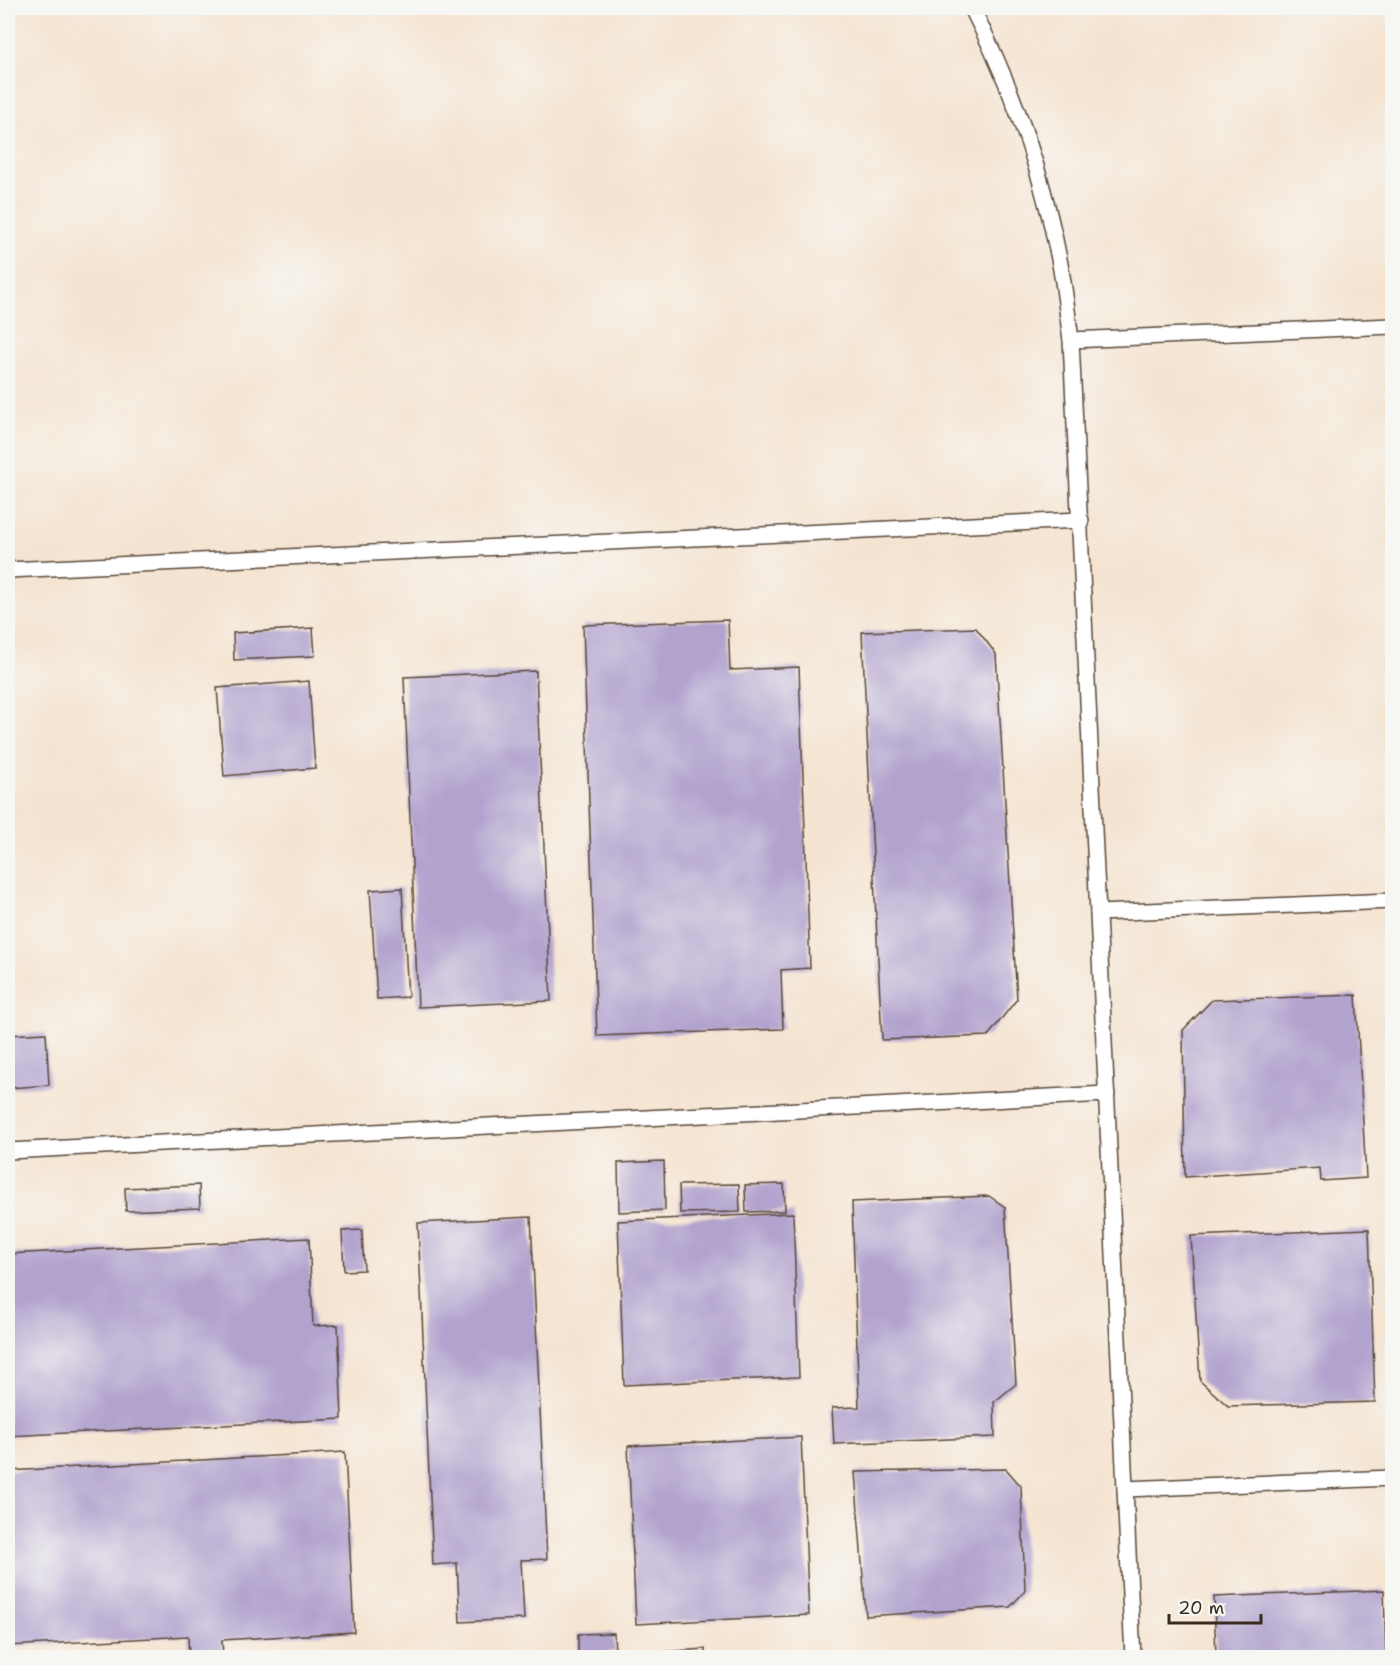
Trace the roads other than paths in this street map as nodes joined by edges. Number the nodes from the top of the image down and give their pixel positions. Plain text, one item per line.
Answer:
1 (972, 8) edge
2 (1392, 326) edge
3 (1071, 340) junction
4 (1081, 520) junction
5 (8, 570) edge
6 (1392, 901) edge
7 (1098, 914) junction
8 (1107, 1094) junction
9 (8, 1151) edge
10 (1392, 1478) edge
11 (1125, 1489) junction
12 (1132, 1658) edge

1 - 3 lane
2 - 3 lane
3 - 4 lane
4 - 5 lane
4 - 7 lane
6 - 7 lane
7 - 8 lane
8 - 9 lane
8 - 11 lane
10 - 11 lane
11 - 12 lane

